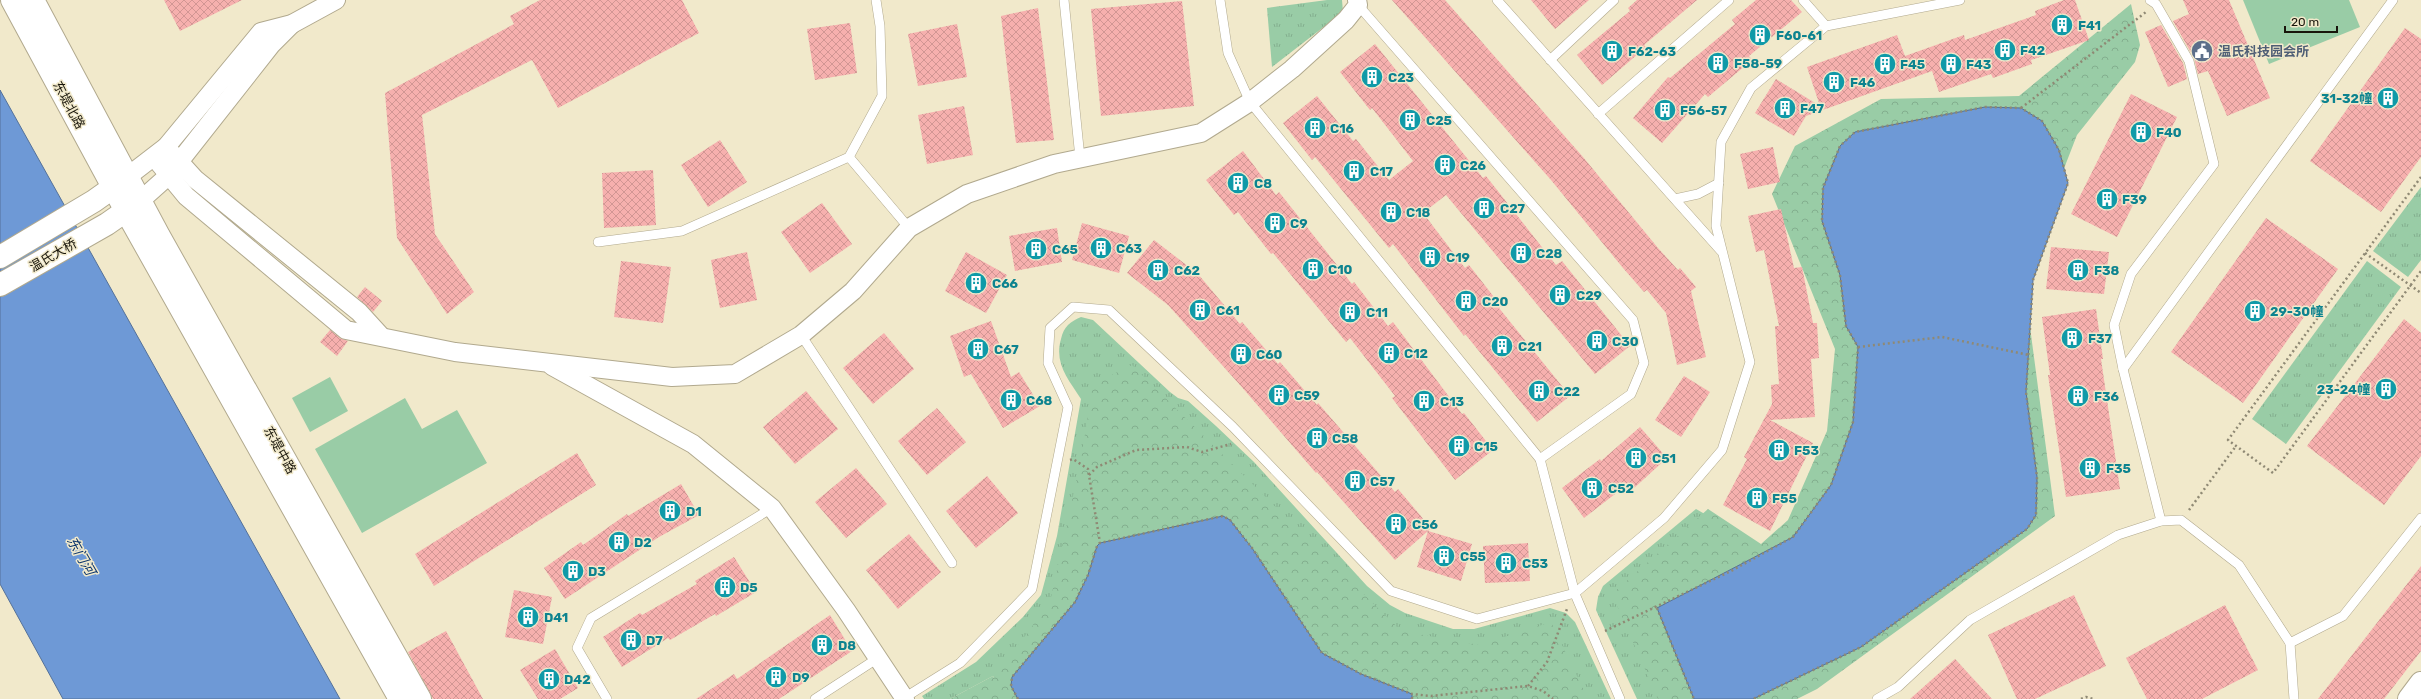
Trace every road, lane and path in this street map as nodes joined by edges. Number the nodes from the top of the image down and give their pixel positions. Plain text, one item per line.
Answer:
1 (12, 0) edge
2 (33, 0) edge
3 (336, 0) edge
4 (876, 0) edge
5 (1064, 0) edge
6 (1220, 0) edge
7 (1497, 0) edge
8 (1614, 0) edge
9 (1729, 0) edge
10 (1803, 0) edge
11 (1960, 0) edge
12 (2393, 0) edge
13 (2153, 2) edge
14 (1357, 3) edge
15 (292, 24) junction
16 (1826, 26) junction
17 (1550, 60) junction
18 (1250, 102) junction
19 (2021, 108) junction
20 (1598, 114) junction
21 (160, 152) junction
22 (849, 157) junction
23 (1080, 158) junction
24 (178, 162) junction
25 (168, 176) junction
26 (2421, 177) edge
27 (120, 182) junction
28 (1719, 183) junction
29 (1675, 199) junction
30 (133, 206) junction
31 (909, 228) junction
32 (598, 242) dead end
33 (1722, 252) junction
34 (2365, 253) junction
35 (0, 257) edge
36 (2421, 271) edge
37 (0, 285) edge
38 (2410, 286) junction
39 (2421, 293) edge
40 (380, 335) junction
41 (801, 336) junction
42 (1858, 347) junction
43 (2029, 355) junction
44 (544, 362) junction
45 (2123, 369) junction
46 (1241, 436) junction
47 (2236, 446) junction
48 (1540, 459) junction
49 (1056, 463) junction
50 (1089, 475) junction
51 (772, 508) junction
52 (2421, 518) edge
53 (2181, 520) junction
54 (2161, 521) junction
55 (1100, 543) junction
56 (952, 564) dead end
57 (1575, 593) junction
58 (1657, 608) junction
59 (1593, 636) junction
60 (2290, 643) junction
61 (878, 658) junction
62 (2421, 683) edge
63 (1528, 686) junction
64 (1412, 694) junction
65 (905, 698) edge
66 (400, 699) edge
67 (420, 699) edge
68 (606, 699) edge
69 (815, 699) edge
70 (1018, 699) edge
71 (1412, 699) edge
72 (1553, 699) edge
73 (1620, 699) edge
74 (1694, 699) edge
75 (1753, 699) edge
76 (1876, 699) edge
77 (2081, 699) edge
78 (2093, 699) edge
79 (2294, 699) edge
80 (2409, 699) edge

1 - 27 main road, 东堤北路
2 - 27 main road, 东堤北路
3 - 15 street
4 - 22 lane
5 - 23 lane
6 - 18 lane
7 - 17 lane
8 - 17 lane
9 - 20 lane
10 - 16 lane
11 - 16 lane
12 - 45 lane
13 - 19 path
13 - 45 lane
14 - 18 street
14 - 48 lane
15 - 21 street
15 - 24 street
16 - 28 lane
17 - 20 lane
18 - 23 street
18 - 48 lane
19 - 42 path
19 - 43 path
20 - 29 lane
21 - 24 street
21 - 25 street
21 - 27 street
22 - 31 lane
22 - 32 lane
23 - 31 street
24 - 25 street
24 - 40 street
25 - 30 street
25 - 40 street
26 - 34 path
27 - 30 main road, 东堤北路
27 - 35 main road, 温氏大桥
28 - 29 lane
28 - 33 lane
29 - 33 lane
30 - 37 main road, 温氏大桥
30 - 66 main road, 东堤中路
30 - 67 main road, 东堤中路
31 - 41 street
33 - 57 lane
34 - 38 path
34 - 47 path
36 - 38 path
38 - 39 path
38 - 47 path
40 - 44 street
41 - 44 street
41 - 56 lane
42 - 43 path
42 - 58 path
43 - 75 path
44 - 51 street
45 - 54 lane
46 - 49 lane
46 - 50 path
46 - 57 lane
47 - 53 path
48 - 57 lane
49 - 50 path
49 - 65 lane
50 - 55 path
51 - 61 street
51 - 68 lane
52 - 60 lane
53 - 54 lane
53 - 60 lane
54 - 76 lane
55 - 64 path
55 - 70 path
57 - 59 lane
57 - 63 path
58 - 59 path
58 - 74 path
59 - 73 lane
60 - 79 lane
61 - 65 street
61 - 69 lane
62 - 80 main road
63 - 64 path
63 - 72 path
64 - 71 path
77 - 78 path

